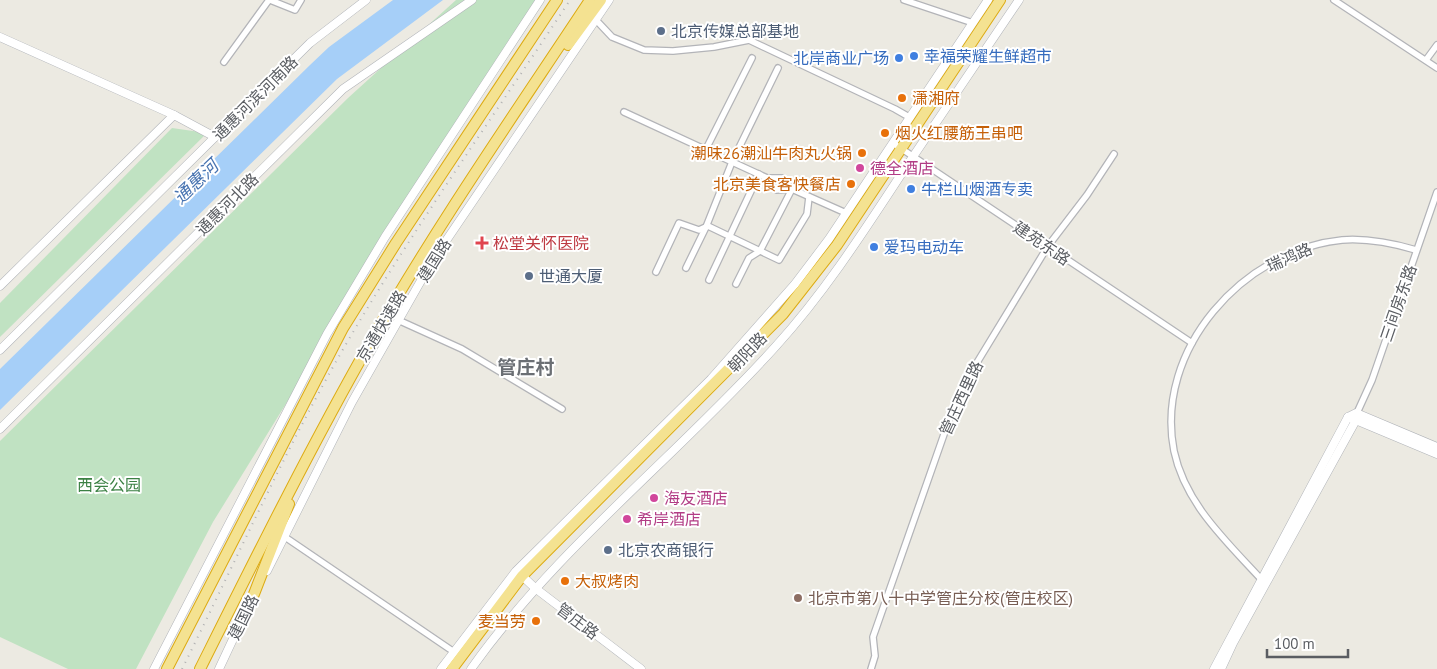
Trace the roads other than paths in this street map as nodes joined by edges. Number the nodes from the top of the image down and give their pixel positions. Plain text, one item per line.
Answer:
1 (269, 0) edge
2 (301, 0) edge
3 (366, 0) edge
4 (472, 0) edge
5 (540, 0) edge
6 (557, 0) edge
7 (590, 0) edge
8 (601, 0) edge
9 (609, 0) edge
10 (904, 0) edge
11 (988, 0) edge
12 (1000, 0) edge
13 (1007, 0) edge
14 (1018, 0) edge
15 (1334, 0) edge
16 (596, 20) junction
17 (973, 23) junction
18 (0, 37) edge
19 (1437, 45) edge
20 (752, 58) dead end
21 (1426, 60) junction
22 (224, 62) dead end
23 (778, 68) dead end
24 (1437, 68) edge
25 (528, 94) junction
26 (624, 112) dead end
27 (174, 115) junction
28 (909, 118) junction
29 (215, 137) junction
30 (706, 149) junction
31 (903, 150) junction
32 (1114, 154) dead end
33 (732, 162) junction
34 (758, 174) junction
35 (766, 178) junction
36 (792, 189) junction
37 (1437, 192) edge
38 (809, 197) junction
39 (846, 213) junction
40 (706, 227) junction
41 (730, 236) junction
42 (1048, 247) junction
43 (1416, 250) junction
44 (760, 251) junction
45 (686, 268) dead end
46 (656, 272) dead end
47 (709, 280) dead end
48 (736, 284) dead end
49 (0, 286) edge
50 (398, 320) junction
51 (1192, 343) junction
52 (0, 350) edge
53 (562, 409) dead end
54 (1356, 416) junction
55 (0, 430) edge
56 (1437, 447) edge
57 (310, 449) junction
58 (1437, 454) edge
59 (285, 537) junction
60 (1260, 578) junction
61 (525, 579) junction
62 (254, 594) junction
63 (454, 652) junction
64 (154, 669) edge
65 (167, 669) edge
66 (200, 669) edge
67 (219, 669) edge
68 (441, 669) edge
69 (452, 669) edge
70 (460, 669) edge
71 (471, 669) edge
72 (641, 669) edge
73 (871, 669) edge
74 (1214, 669) edge
75 (1221, 669) edge

1 - 2 street
1 - 22 street
3 - 29 street, 通惠河滨河南路
4 - 55 street, 通惠河北路
5 - 64 street
6 - 65 highway, 京通快速路
7 - 25 highway, 京通快速路
8 - 25 highway
9 - 16 street, 建国路
10 - 17 street
11 - 17 street, 朝阳路
12 - 31 highway, 朝阳路
13 - 31 highway, 朝阳路
14 - 31 street, 朝阳路
15 - 21 street
16 - 28 street
16 - 50 street, 建国路
17 - 28 street, 朝阳路
18 - 27 street
19 - 21 street
20 - 30 street
21 - 24 street
23 - 33 street
25 - 57 highway, 京通快速路
26 - 30 street
27 - 29 street
27 - 49 street
28 - 31 street, 朝阳路
29 - 52 street, 通惠河滨河南路
30 - 33 street
31 - 39 street, 朝阳路
31 - 42 street, 建苑东路
31 - 61 highway, 朝阳路
31 - 61 street, 朝阳路
32 - 42 street, 管庄西里路
33 - 34 street
33 - 40 street
34 - 35 street
34 - 41 street
35 - 36 street
35 - 36 street
36 - 38 street
36 - 44 street
37 - 43 street, 三间房东路
38 - 39 street
38 - 44 street
39 - 61 street, 朝阳路
40 - 41 street
40 - 45 street
40 - 46 street
41 - 44 street
41 - 47 street
42 - 51 street, 建苑东路
42 - 73 street, 管庄西里路
43 - 51 street, 瑞鸿路
43 - 54 street, 三间房东路
44 - 48 street
50 - 53 street
50 - 59 street, 建国路
51 - 60 street, 瑞鸿路
54 - 56 street
54 - 58 street
54 - 60 street
54 - 75 street
57 - 62 highway
57 - 66 highway, 京通快速路
59 - 62 street, 建国路
59 - 63 street
60 - 74 street
61 - 63 street, 朝阳路
61 - 69 highway, 朝阳路
61 - 70 highway, 朝阳路
61 - 71 street, 朝阳路
61 - 72 street, 管庄路
62 - 67 street, 建国路
63 - 68 street, 朝阳路

